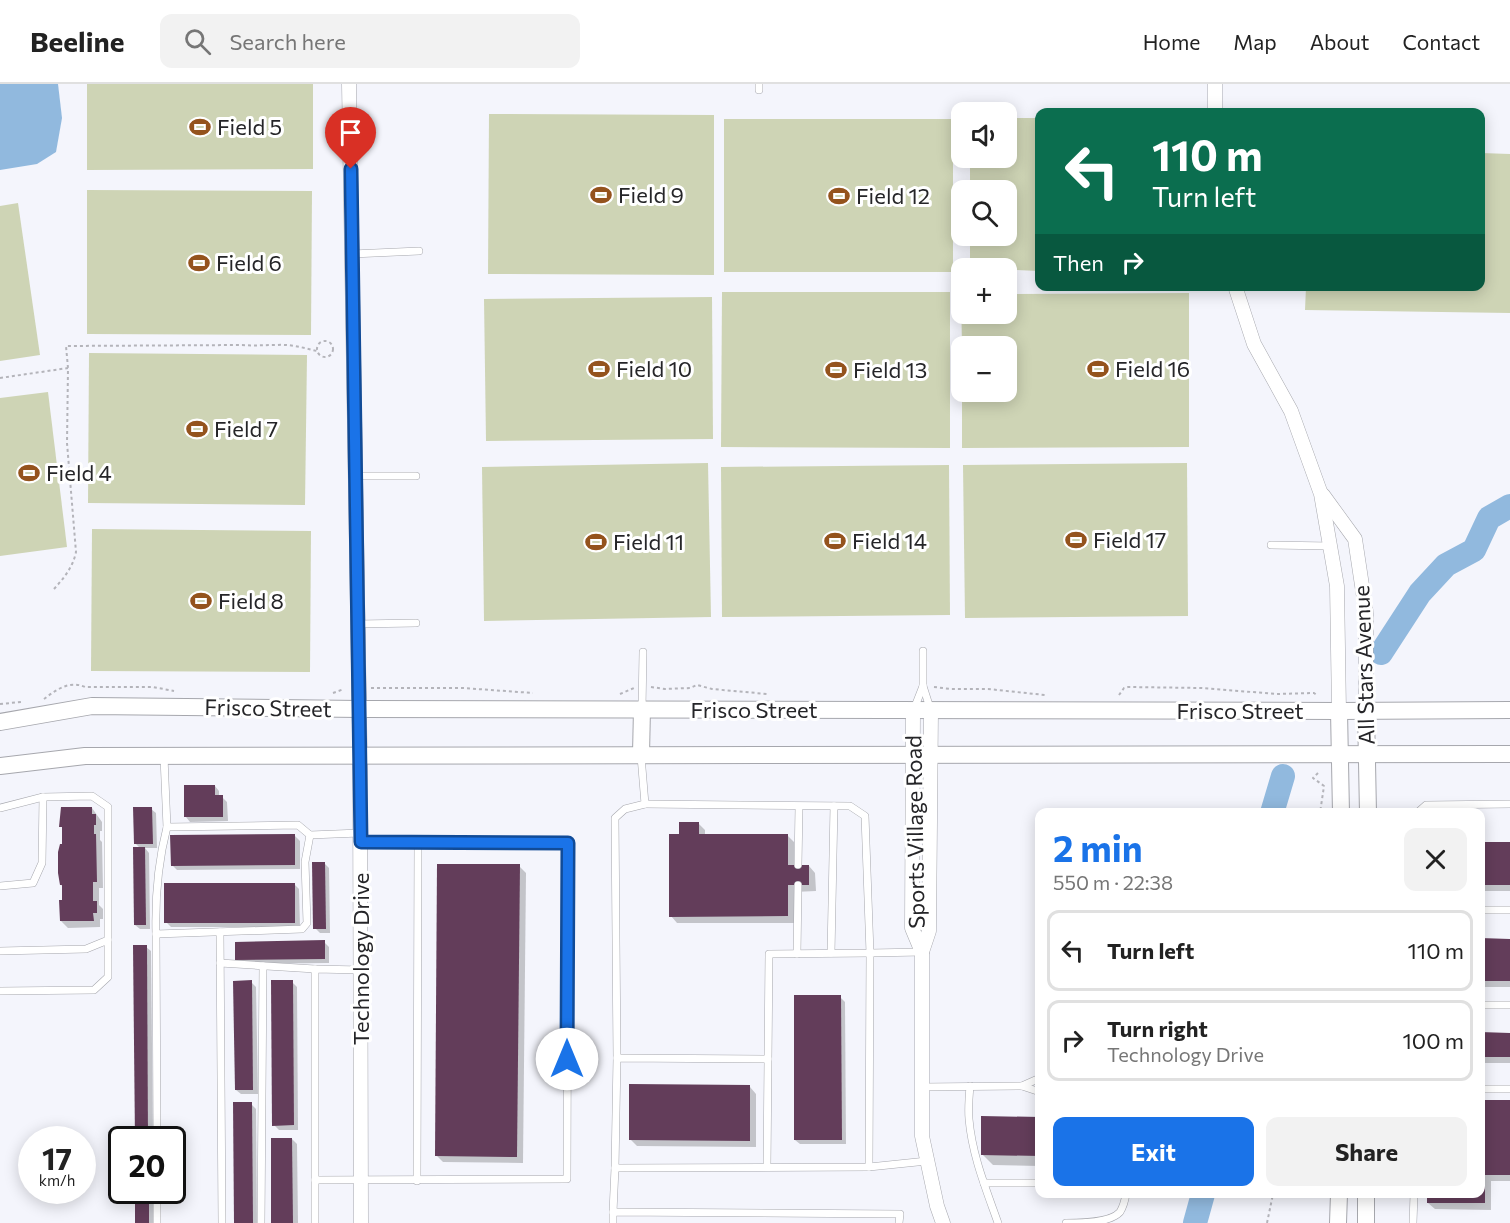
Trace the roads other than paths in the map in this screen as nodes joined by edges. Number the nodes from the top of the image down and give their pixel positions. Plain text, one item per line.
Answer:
1 (349, 84) edge
2 (1215, 84) edge
3 (1215, 108) edge
4 (419, 251) dead end
5 (352, 254) junction
6 (1237, 291) edge
7 (356, 476) junction
8 (416, 476) dead end
9 (1321, 494) junction
10 (1271, 545) dead end
11 (1330, 546) junction
12 (416, 623) dead end
13 (358, 624) junction
14 (923, 651) dead end
15 (643, 652) dead end
16 (922, 686) junction
17 (360, 709) junction
18 (642, 709) junction
19 (1510, 710) edge
20 (913, 711) junction
21 (931, 711) junction
22 (1339, 711) junction
23 (1366, 711) junction
24 (0, 722) edge
25 (641, 754) junction
26 (1510, 754) edge
27 (913, 755) junction
28 (931, 755) junction
29 (1368, 755) junction
30 (164, 756) junction
31 (360, 756) junction
32 (1341, 756) junction
33 (0, 766) edge
34 (43, 798) junction
35 (645, 804) junction
36 (1510, 804) edge
37 (799, 807) junction
38 (834, 807) junction
39 (0, 808) edge
40 (1341, 808) edge
41 (1368, 808) edge
42 (1422, 808) edge
43 (167, 827) junction
44 (310, 835) junction
45 (361, 837) junction
46 (418, 842) junction
47 (798, 865) dead end
48 (798, 885) dead end
49 (0, 886) edge
50 (1485, 910) edge
51 (1510, 910) edge
52 (220, 932) junction
53 (156, 934) junction
54 (108, 940) junction
55 (0, 951) edge
56 (922, 952) junction
57 (831, 953) junction
58 (870, 953) junction
59 (797, 954) junction
60 (220, 963) junction
61 (263, 966) junction
62 (315, 969) junction
63 (361, 970) junction
64 (0, 991) edge
65 (1485, 1005) edge
66 (1510, 1005) edge
67 (617, 1058) junction
68 (768, 1059) junction
69 (1035, 1080) edge
70 (970, 1086) junction
71 (1022, 1086) junction
72 (922, 1087) junction
73 (1485, 1089) edge
74 (1510, 1089) edge
75 (1035, 1090) edge
76 (157, 1126) edge
77 (927, 1161) junction
78 (767, 1167) junction
79 (869, 1167) junction
80 (615, 1168) junction
81 (315, 1180) junction
82 (417, 1180) junction
83 (361, 1181) junction
84 (984, 1183) junction
85 (1035, 1183) edge
86 (1125, 1198) edge
87 (1339, 1198) edge
88 (1366, 1198) edge
89 (1414, 1198) edge
90 (157, 1204) edge
91 (613, 1212) junction
92 (157, 1223) edge
93 (222, 1223) edge
94 (261, 1223) edge
95 (315, 1223) edge
96 (361, 1223) edge
97 (613, 1223) edge
98 (899, 1223) edge
99 (943, 1223) edge
100 (998, 1223) edge
101 (1066, 1223) edge
102 (1094, 1223) edge
103 (1338, 1223) edge
104 (1366, 1223) edge
105 (1413, 1223) edge

1 - 5 street, Technology Drive
2 - 3 street
4 - 5 lane
5 - 7 street, Technology Drive
6 - 9 street, All Stars Avenue
7 - 8 lane
7 - 13 street, Technology Drive
9 - 11 street, All Stars Avenue
9 - 23 street, All Stars Avenue
10 - 11 lane
11 - 22 street, All Stars Avenue
12 - 13 lane
13 - 17 street, Technology Drive
14 - 16 lane
15 - 18 lane
16 - 20 lane
16 - 21 lane
17 - 18 street, Frisco Street
17 - 24 street, Frisco Street
17 - 31 street, Technology Drive
18 - 20 street, Frisco Street
18 - 25 street
19 - 23 street, Frisco Street
20 - 21 street, Frisco Street
20 - 27 street, Sports Village Road
21 - 22 street, Frisco Street
21 - 28 street, Sports Village Road
22 - 23 street, Frisco Street
22 - 32 street, All Stars Avenue
23 - 29 street, All Stars Avenue
25 - 27 street, Frisco Street
25 - 31 street, Frisco Street
25 - 35 lane
26 - 29 street, Frisco Street
27 - 28 street, Frisco Street
27 - 56 street, Sports Village Road
28 - 32 street, Frisco Street
28 - 56 street, Sports Village Road
29 - 32 street, Frisco Street
29 - 41 street, All Stars Avenue
30 - 31 street, Frisco Street
30 - 33 street, Frisco Street
30 - 43 lane
31 - 45 street, Technology Drive
32 - 40 street, All Stars Avenue
34 - 39 lane
34 - 49 lane
34 - 54 lane
35 - 37 lane
35 - 67 lane
36 - 42 lane
37 - 38 lane
37 - 47 lane
38 - 57 lane
38 - 58 lane
43 - 44 lane
43 - 53 lane
44 - 45 lane
44 - 52 lane
45 - 46 lane
45 - 63 street, Technology Drive
46 - 82 lane
46 - 82 lane
48 - 59 lane
50 - 51 lane
52 - 53 lane
52 - 60 lane
53 - 76 lane
54 - 55 lane
54 - 64 lane
56 - 58 lane
56 - 72 street, Sports Village Road
57 - 58 lane
57 - 59 lane
58 - 79 lane
59 - 68 lane
60 - 61 lane
60 - 93 lane
61 - 62 lane
61 - 94 lane
62 - 63 lane
62 - 81 lane
63 - 83 street, Technology Drive
65 - 66 lane
67 - 68 lane
67 - 80 lane
68 - 78 lane
69 - 71 lane
70 - 71 lane
70 - 72 lane
70 - 84 lane
71 - 75 lane
72 - 77 street, Sports Village Road
73 - 74 lane
77 - 79 lane
77 - 99 street, Sports Village Road
78 - 79 lane
78 - 80 lane
80 - 91 lane
81 - 83 lane
81 - 95 lane
82 - 83 lane
83 - 96 street, Technology Drive
84 - 85 lane
84 - 100 lane
86 - 102 lane
87 - 103 street
88 - 104 street
89 - 105 lane
90 - 92 lane
91 - 97 lane
91 - 98 lane
101 - 102 lane

